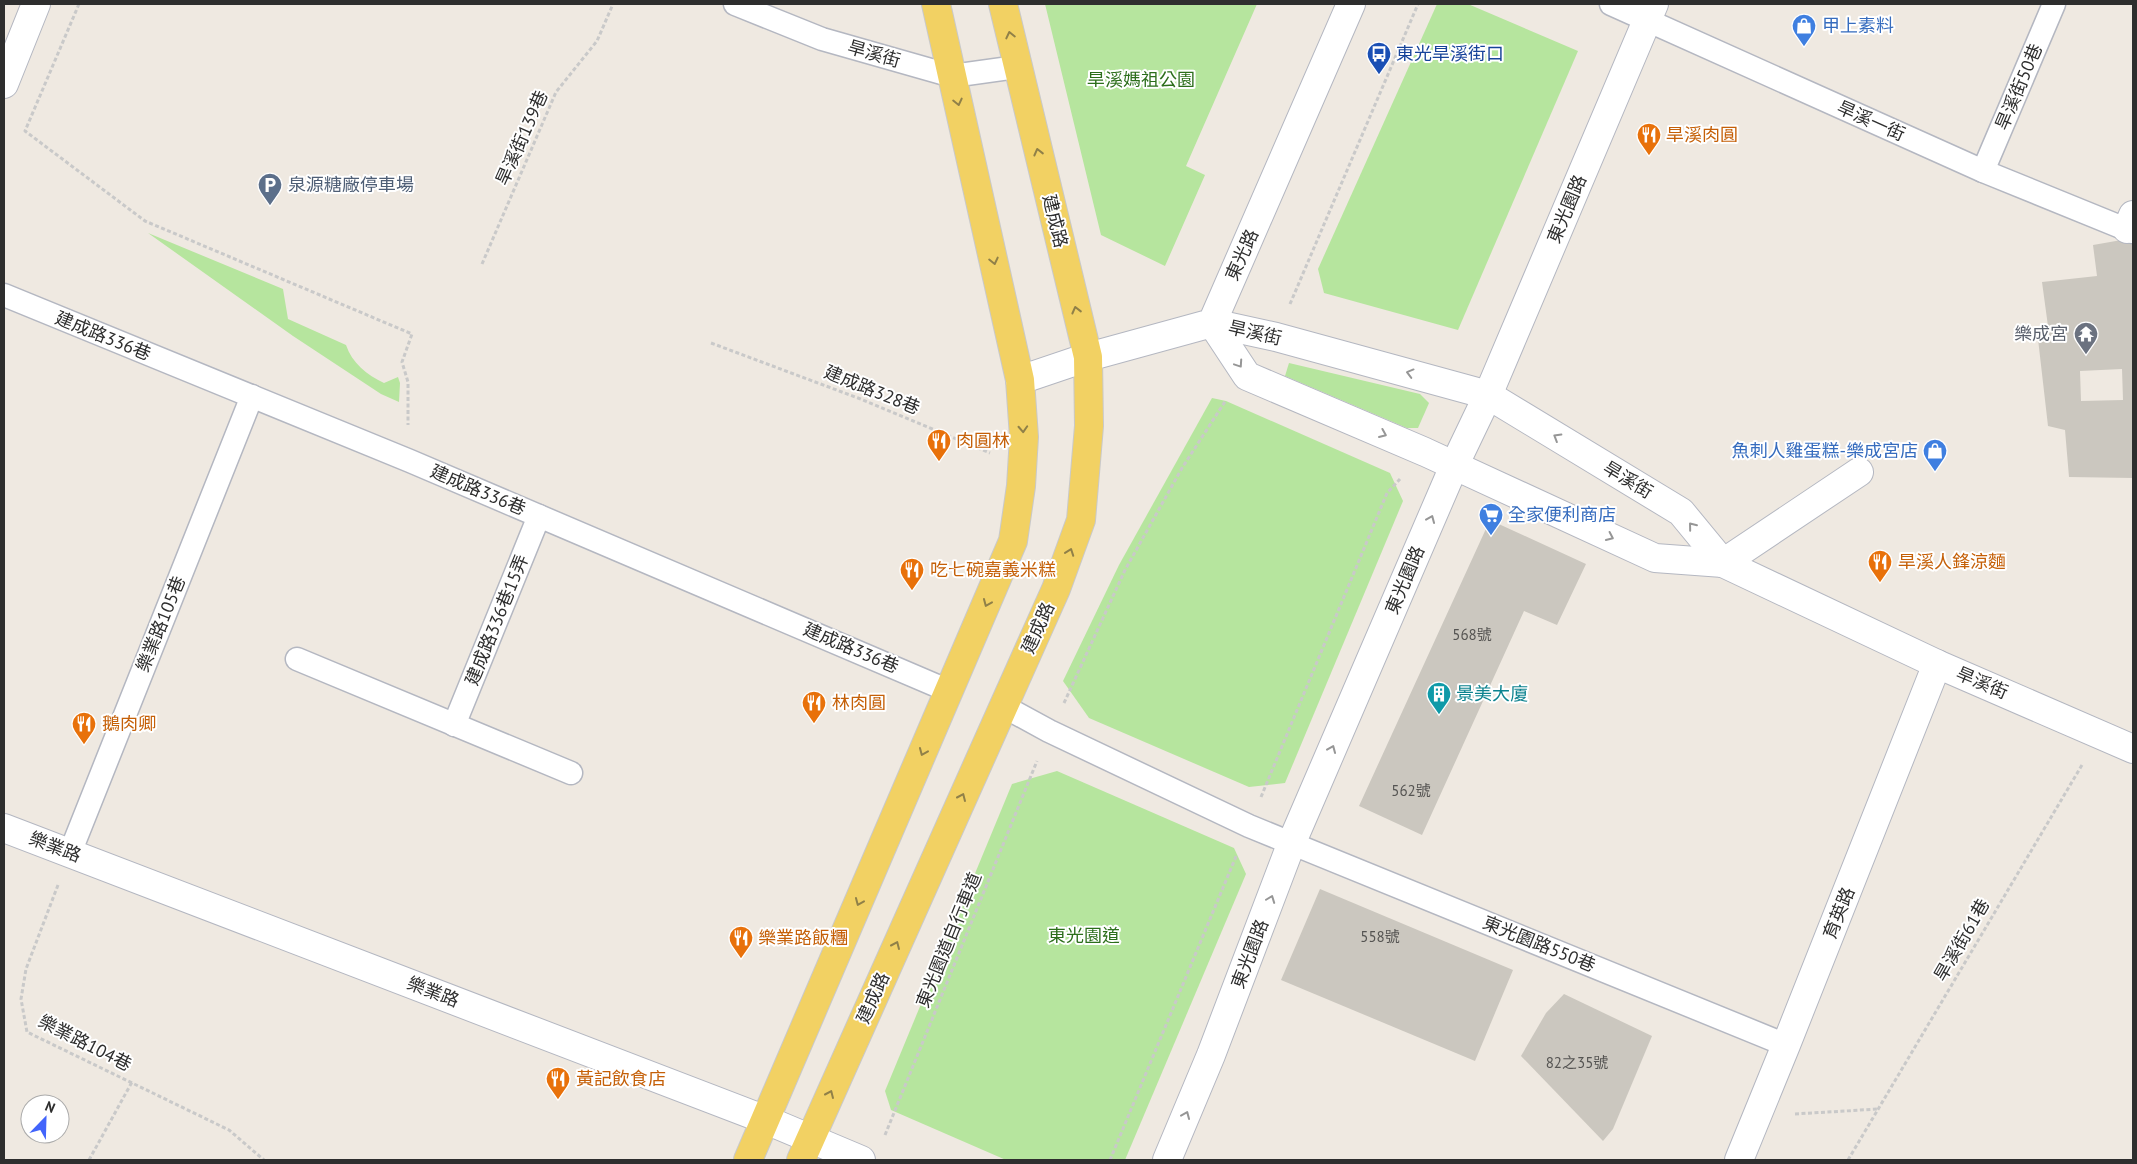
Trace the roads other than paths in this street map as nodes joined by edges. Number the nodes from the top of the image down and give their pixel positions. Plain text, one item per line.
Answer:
1 (36, 4) edge
2 (736, 4) edge
3 (936, 4) edge
4 (1003, 4) edge
5 (1351, 4) edge
6 (1611, 4) edge
7 (2054, 4) edge
8 (1651, 12) edge
9 (1017, 67) junction
10 (952, 76) junction
11 (4, 84) edge
12 (1983, 171) junction
13 (2131, 225) edge
14 (4, 295) edge
15 (1212, 323) junction
16 (1088, 357) junction
17 (1020, 380) junction
18 (1488, 395) junction
19 (252, 396) junction
20 (1454, 466) junction
21 (1859, 472) dead end
22 (540, 516) junction
23 (1723, 564) junction
24 (296, 659) dead end
25 (1937, 664) junction
26 (949, 691) junction
27 (1003, 706) junction
28 (454, 725) junction
29 (2133, 749) edge
30 (571, 773) dead end
31 (4, 828) edge
32 (1292, 842) junction
33 (70, 853) junction
34 (1786, 1045) junction
35 (766, 1120) junction
36 (806, 1149) edge
37 (748, 1160) edge
38 (861, 1160) edge
39 (1167, 1160) edge
40 (1738, 1160) edge

1 - 11 street
2 - 10 lane, 旱溪街
3 - 10 main road
9 -> 4 main road, 建成路
5 - 15 street, 東光路
6 - 8 lane, 旱溪一街
7 - 12 lane, 旱溪街50巷
8 - 12 lane, 旱溪一街
8 - 18 street, 東光園路
9 - 10 lane, 旱溪街
16 -> 9 main road, 建成路
10 -> 17 main road
12 - 13 lane, 旱溪一街
14 - 19 lane, 建成路336巷
15 - 16 street
18 -> 15 street, 旱溪街
15 -> 20 street, 旱溪街
16 - 17 street
27 -> 16 main road, 建成路
17 -> 26 main road
18 - 20 street, 東光園路
23 -> 18 street, 旱溪街
19 - 22 lane, 建成路336巷
19 - 33 lane, 樂業路105巷
20 -> 23 street, 旱溪街
32 -> 20 street, 東光園路
21 - 23 street
22 - 26 lane, 建成路336巷
22 - 28 lane, 建成路336巷15弄
23 - 25 street, 旱溪街
24 - 28 lane
25 - 29 street, 旱溪街
25 - 34 street, 育英路
26 -> 35 main road
27 - 32 lane, 東光園路550巷
36 -> 27 main road, 建成路
28 - 30 lane
31 - 33 street, 樂業路
32 - 34 lane, 東光園路550巷
39 -> 32 street, 東光園路
33 - 35 street, 樂業路
34 - 40 street, 育英路
35 - 36 street, 樂業路
35 - 37 main road
36 - 38 street, 樂業路

